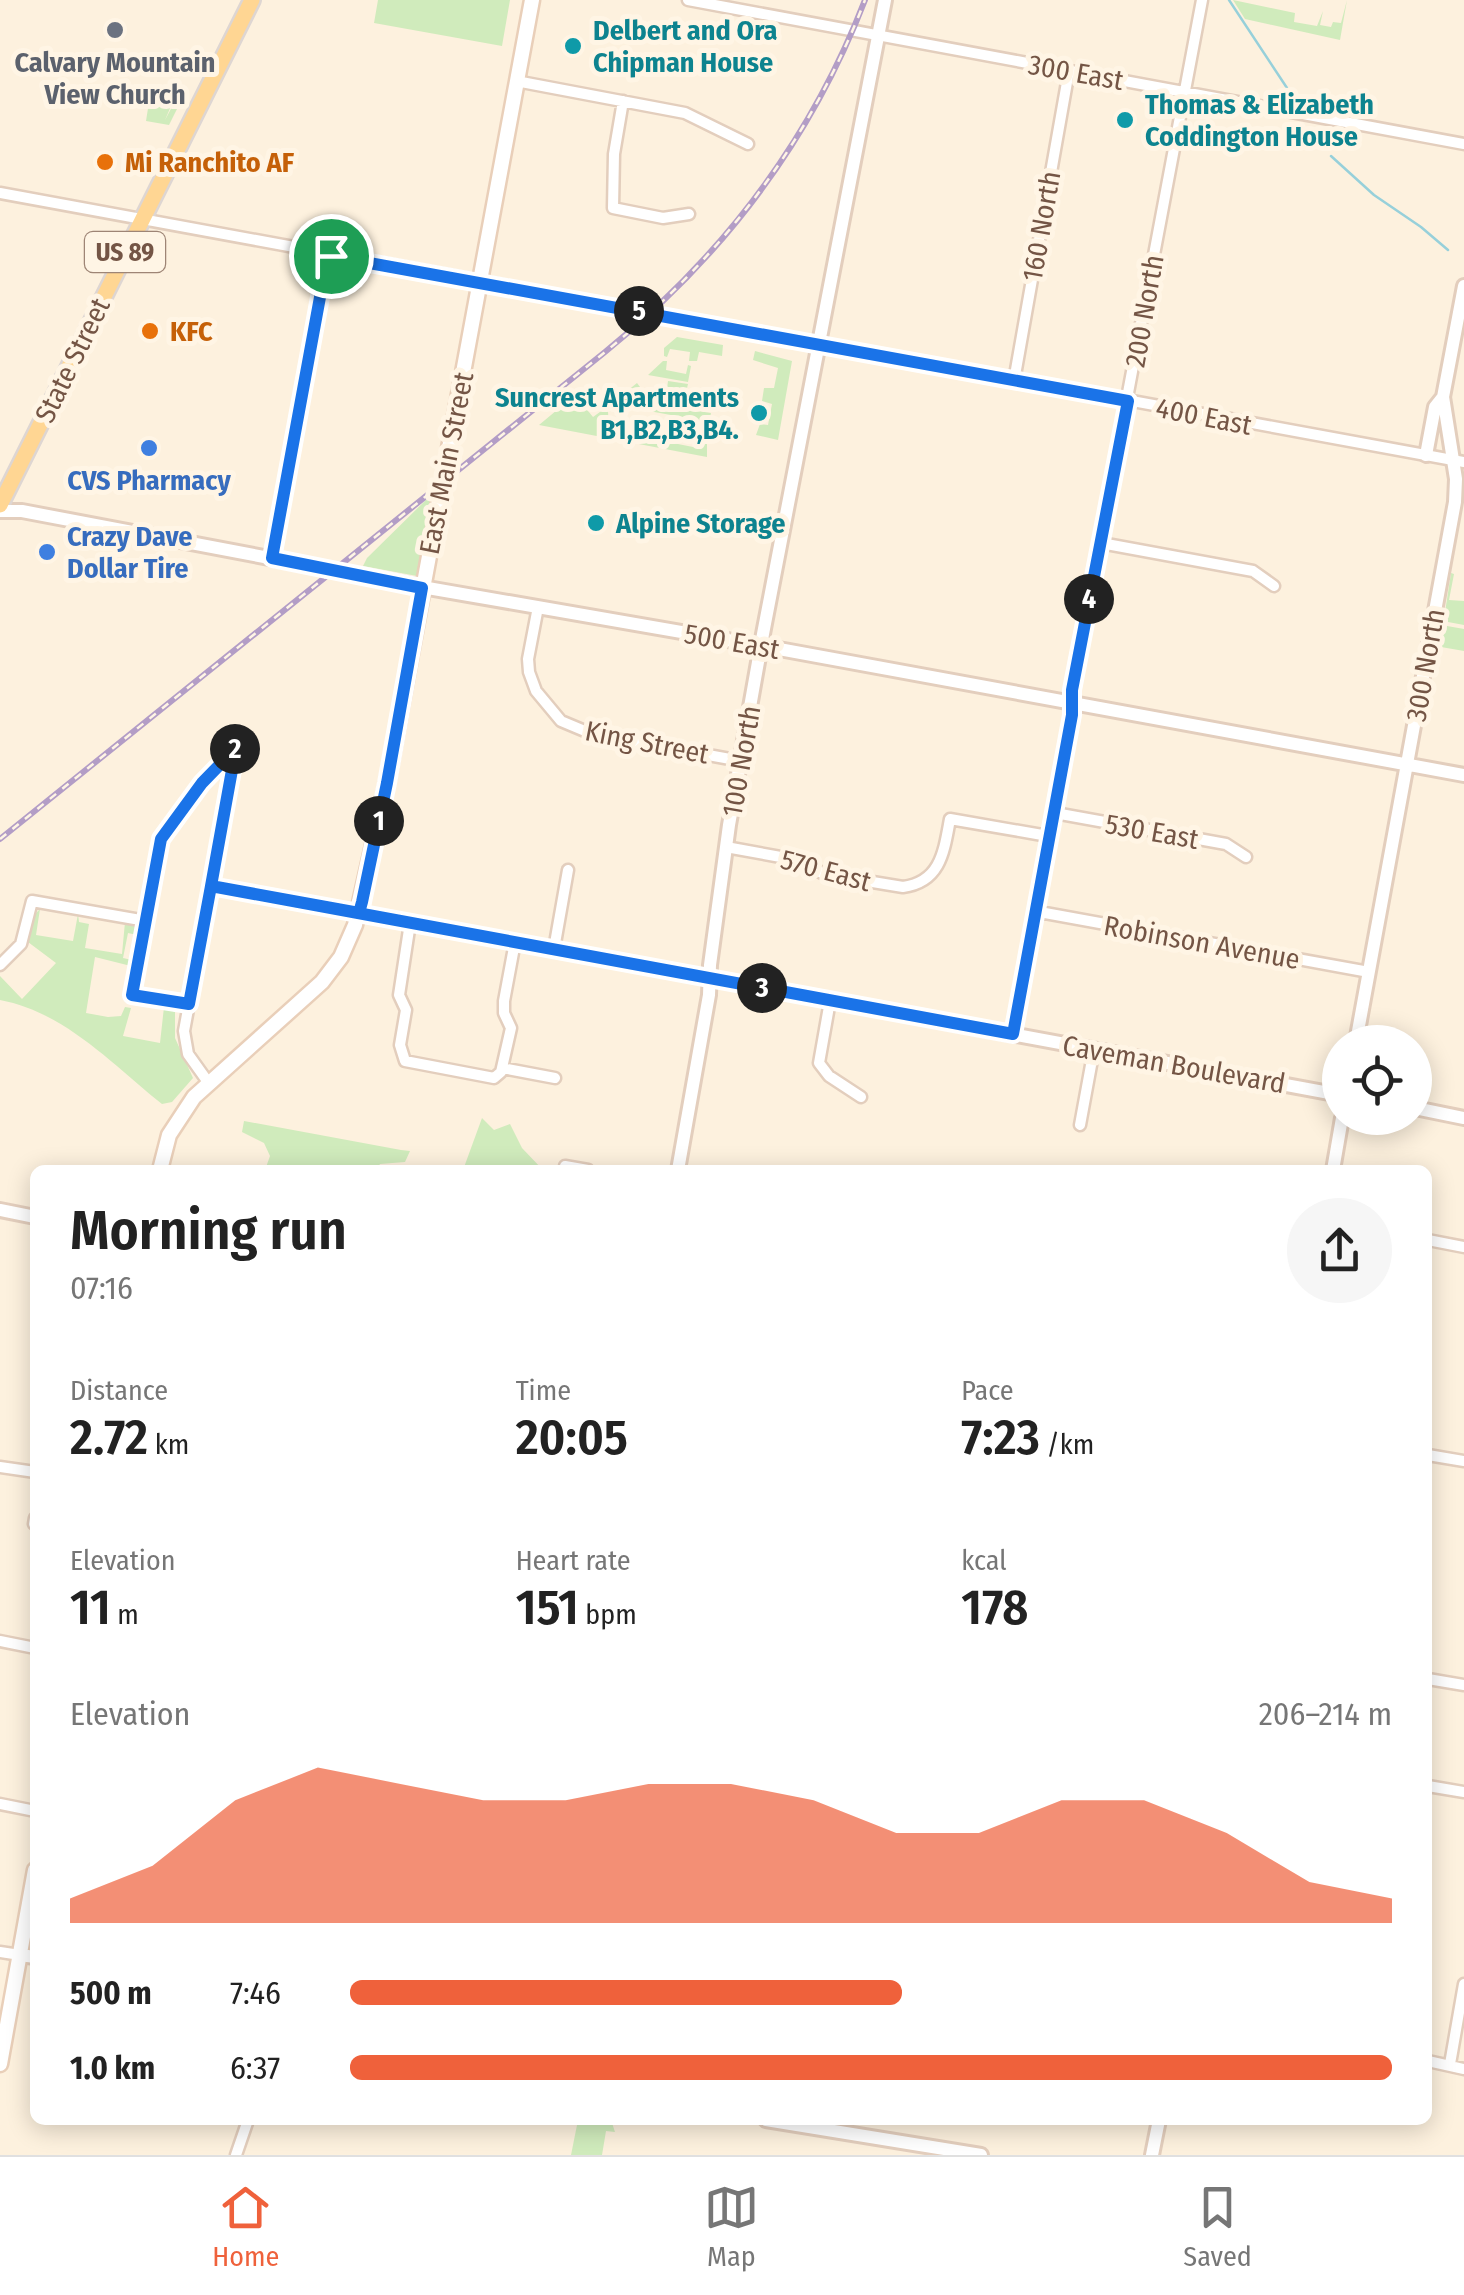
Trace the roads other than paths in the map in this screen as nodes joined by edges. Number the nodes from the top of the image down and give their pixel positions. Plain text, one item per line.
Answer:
1 (252, 0) edge
2 (532, 0) edge
3 (688, 0) edge
4 (885, 0) edge
5 (1202, 0) edge
6 (878, 35) junction
7 (1069, 71) junction
8 (516, 81) junction
9 (1185, 92) junction
10 (623, 101) junction
11 (748, 144) dead end
12 (1464, 144) edge
13 (0, 193) edge
14 (689, 214) dead end
15 (142, 220) junction
16 (331, 256) junction
17 (480, 282) junction
18 (1464, 286) edge
19 (818, 346) junction
20 (1014, 381) junction
21 (1443, 397) junction
22 (1128, 401) junction
23 (1426, 455) junction
24 (1458, 461) edge
25 (0, 508) edge
26 (1101, 544) junction
27 (272, 558) junction
28 (1274, 586) dead end
29 (422, 588) junction
30 (538, 607) junction
31 (762, 646) junction
32 (1072, 704) junction
33 (242, 734) dead end
34 (236, 748) junction
35 (741, 761) junction
36 (1407, 765) junction
37 (1464, 776) edge
38 (1055, 813) junction
39 (1048, 836) junction
40 (726, 847) junction
41 (1246, 857) dead end
42 (568, 870) dead end
43 (211, 886) junction
44 (1034, 912) junction
45 (359, 913) junction
46 (146, 921) junction
47 (410, 923) junction
48 (515, 942) junction
49 (554, 950) junction
50 (0, 964) edge
51 (1369, 972) junction
52 (709, 978) junction
53 (830, 1000) junction
54 (189, 1004) junction
55 (1359, 1025) edge
56 (1013, 1034) junction
57 (1094, 1050) junction
58 (502, 1070) junction
59 (555, 1078) dead end
60 (208, 1082) junction
61 (1322, 1092) edge
62 (861, 1097) dead end
63 (1432, 1111) edge
64 (1464, 1118) edge
65 (1080, 1125) dead end
66 (1339, 1135) edge
67 (161, 1165) edge
68 (679, 1165) edge
69 (1334, 1165) edge
70 (0, 1210) edge
71 (30, 1216) edge
72 (1432, 1241) edge
73 (1464, 1247) edge
74 (1432, 1456) edge
75 (1464, 1462) edge
76 (0, 1467) edge
77 (30, 1471) edge
78 (0, 1641) edge
79 (30, 1647) edge
80 (1432, 1680) edge
81 (1464, 1685) edge
82 (1432, 1787) edge
83 (1464, 1792) edge
84 (0, 1804) edge
85 (30, 1810) edge
86 (30, 1924) edge
87 (0, 1952) edge
88 (27, 1956) edge
89 (1464, 1984) edge
90 (1432, 2062) edge
91 (0, 2064) edge
92 (1450, 2064) junction
93 (1464, 2068) edge
94 (246, 2125) edge
95 (789, 2125) edge
96 (1157, 2125) edge
97 (900, 2149) edge
98 (236, 2155) edge
99 (982, 2155) edge
100 (1152, 2155) edge

1 - 15 main road, State Street / US 89
2 - 8 main road, East Main Street
3 - 6 street, 300 East
4 - 6 street, 100 North
5 - 9 street, 200 North
6 - 7 street, 300 East
6 - 19 street, 100 North
7 - 9 street, 300 East
7 - 20 street, 160 North
8 - 10 street
8 - 17 main road, East Main Street
9 - 12 street, 300 East
9 - 22 street, 200 North
10 - 11 street
10 - 14 street
13 - 15 street, 400 East
15 - 16 street, 400 East
15 - 25 main road, State Street / US 89
16 - 17 street, 400 East
16 - 27 street
17 - 19 street, 400 East
17 - 29 main road, East Main Street
18 - 21 street, 300 North
19 - 20 street, 400 East
19 - 31 street, 100 North
20 - 22 street, 400 East
21 - 23 street
21 - 24 street, 300 North
22 - 23 street, 400 East
22 - 26 street, 200 North
23 - 24 street, 400 East
24 - 36 street, 300 North
25 - 27 street, 500 East
26 - 28 street
26 - 32 street, 200 North
27 - 29 street, 500 East
29 - 30 street, 500 East
29 - 45 main road, East Main Street
30 - 31 street, 500 East
30 - 35 street, King Street
31 - 32 street, 500 East
31 - 35 street, 100 North
32 - 36 street, 500 East
32 - 38 street, 200 North
33 - 34 street
34 - 43 street
34 - 46 street
35 - 40 street, 100 North
36 - 37 street, 500 East
36 - 51 street, 300 North
38 - 39 street, 200 North
38 - 41 street, 530 East
39 - 40 street, 570 East
39 - 44 street, 200 North
40 - 52 street, 100 North
42 - 49 street
43 - 45 street
43 - 54 street
44 - 51 street, Robinson Avenue
44 - 56 street, 200 North
45 - 47 street, Caveman Boulevard
45 - 60 main road, East Main Street
46 - 50 street
46 - 54 street
47 - 48 street, Caveman Boulevard
47 - 58 street
48 - 49 street, Caveman Boulevard
48 - 58 street
49 - 52 street, Caveman Boulevard
51 - 55 street, 300 North
52 - 53 street, Caveman Boulevard
52 - 68 street, 100 North
53 - 56 street, Caveman Boulevard
53 - 62 street
54 - 60 street
56 - 57 street, Caveman Boulevard
57 - 61 street, Caveman Boulevard
57 - 65 street
58 - 59 street
60 - 67 main road, East Main Street
63 - 64 street
66 - 69 street
70 - 71 street
72 - 73 street
74 - 75 street
76 - 77 street
78 - 79 street
80 - 81 street
82 - 83 street
84 - 85 street
86 - 88 main road
87 - 88 street
88 - 91 main road
89 - 92 street
90 - 92 street
92 - 93 street
94 - 98 street
95 - 97 street
96 - 100 street
97 - 99 street

